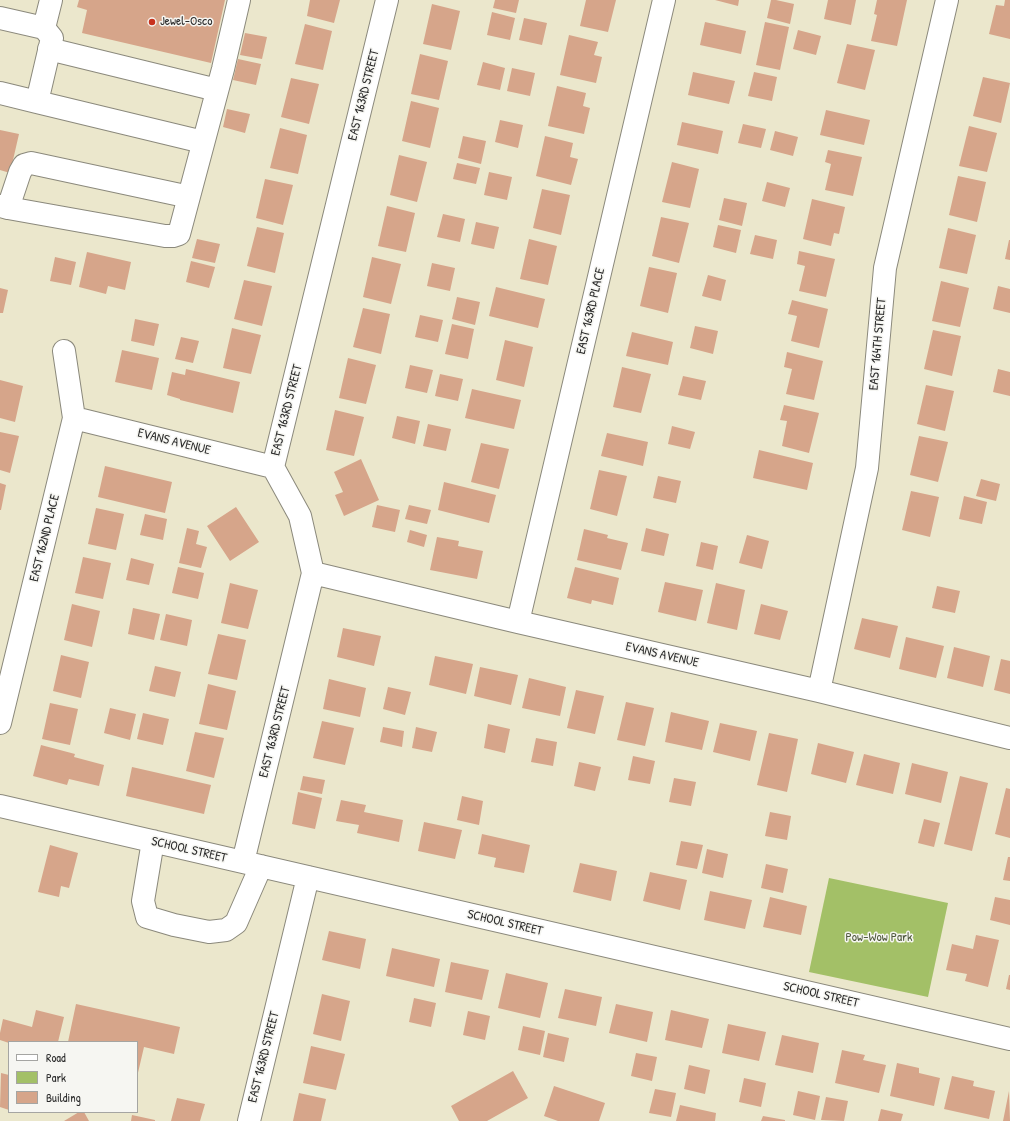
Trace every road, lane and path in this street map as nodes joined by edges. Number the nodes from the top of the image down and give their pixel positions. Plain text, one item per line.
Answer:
1 (51, 0) edge
2 (239, 0) edge
3 (387, 0) edge
4 (664, 0) edge
5 (947, 0) edge
6 (0, 18) edge
7 (44, 28) junction
8 (49, 49) junction
9 (217, 90) junction
10 (0, 93) edge
11 (37, 102) junction
12 (203, 142) junction
13 (187, 204) junction
14 (4, 207) edge
15 (64, 351) dead end
16 (74, 418) junction
17 (273, 467) junction
18 (313, 573) junction
19 (518, 622) junction
20 (818, 691) junction
21 (0, 723) edge
22 (1010, 738) edge
23 (0, 806) edge
24 (153, 841) junction
25 (252, 864) junction
26 (308, 877) junction
27 (1010, 1039) edge
28 (249, 1121) edge

1 - 7 street
2 - 9 street
3 - 17 street, EAST 163RD STREET
4 - 19 street, EAST 163RD PLACE
5 - 20 street, EAST 164TH STREET
6 - 7 street
7 - 8 street
8 - 9 street
8 - 11 street
9 - 12 street
10 - 11 street
11 - 12 street
12 - 13 street
13 - 14 street
13 - 14 street
15 - 16 street, EAST 162ND PLACE
16 - 17 street, EVANS AVENUE
16 - 21 street, EAST 162ND PLACE
17 - 18 street, EAST 163RD STREET
18 - 19 street, EVANS AVENUE
18 - 25 street, EAST 163RD STREET
19 - 20 street, EVANS AVENUE
20 - 22 street, EVANS AVENUE
23 - 24 street, SCHOOL STREET
24 - 25 street, SCHOOL STREET
24 - 25 street, EAST 163RD STREET
25 - 26 street, SCHOOL STREET
26 - 27 street, SCHOOL STREET
26 - 28 street, EAST 163RD STREET

